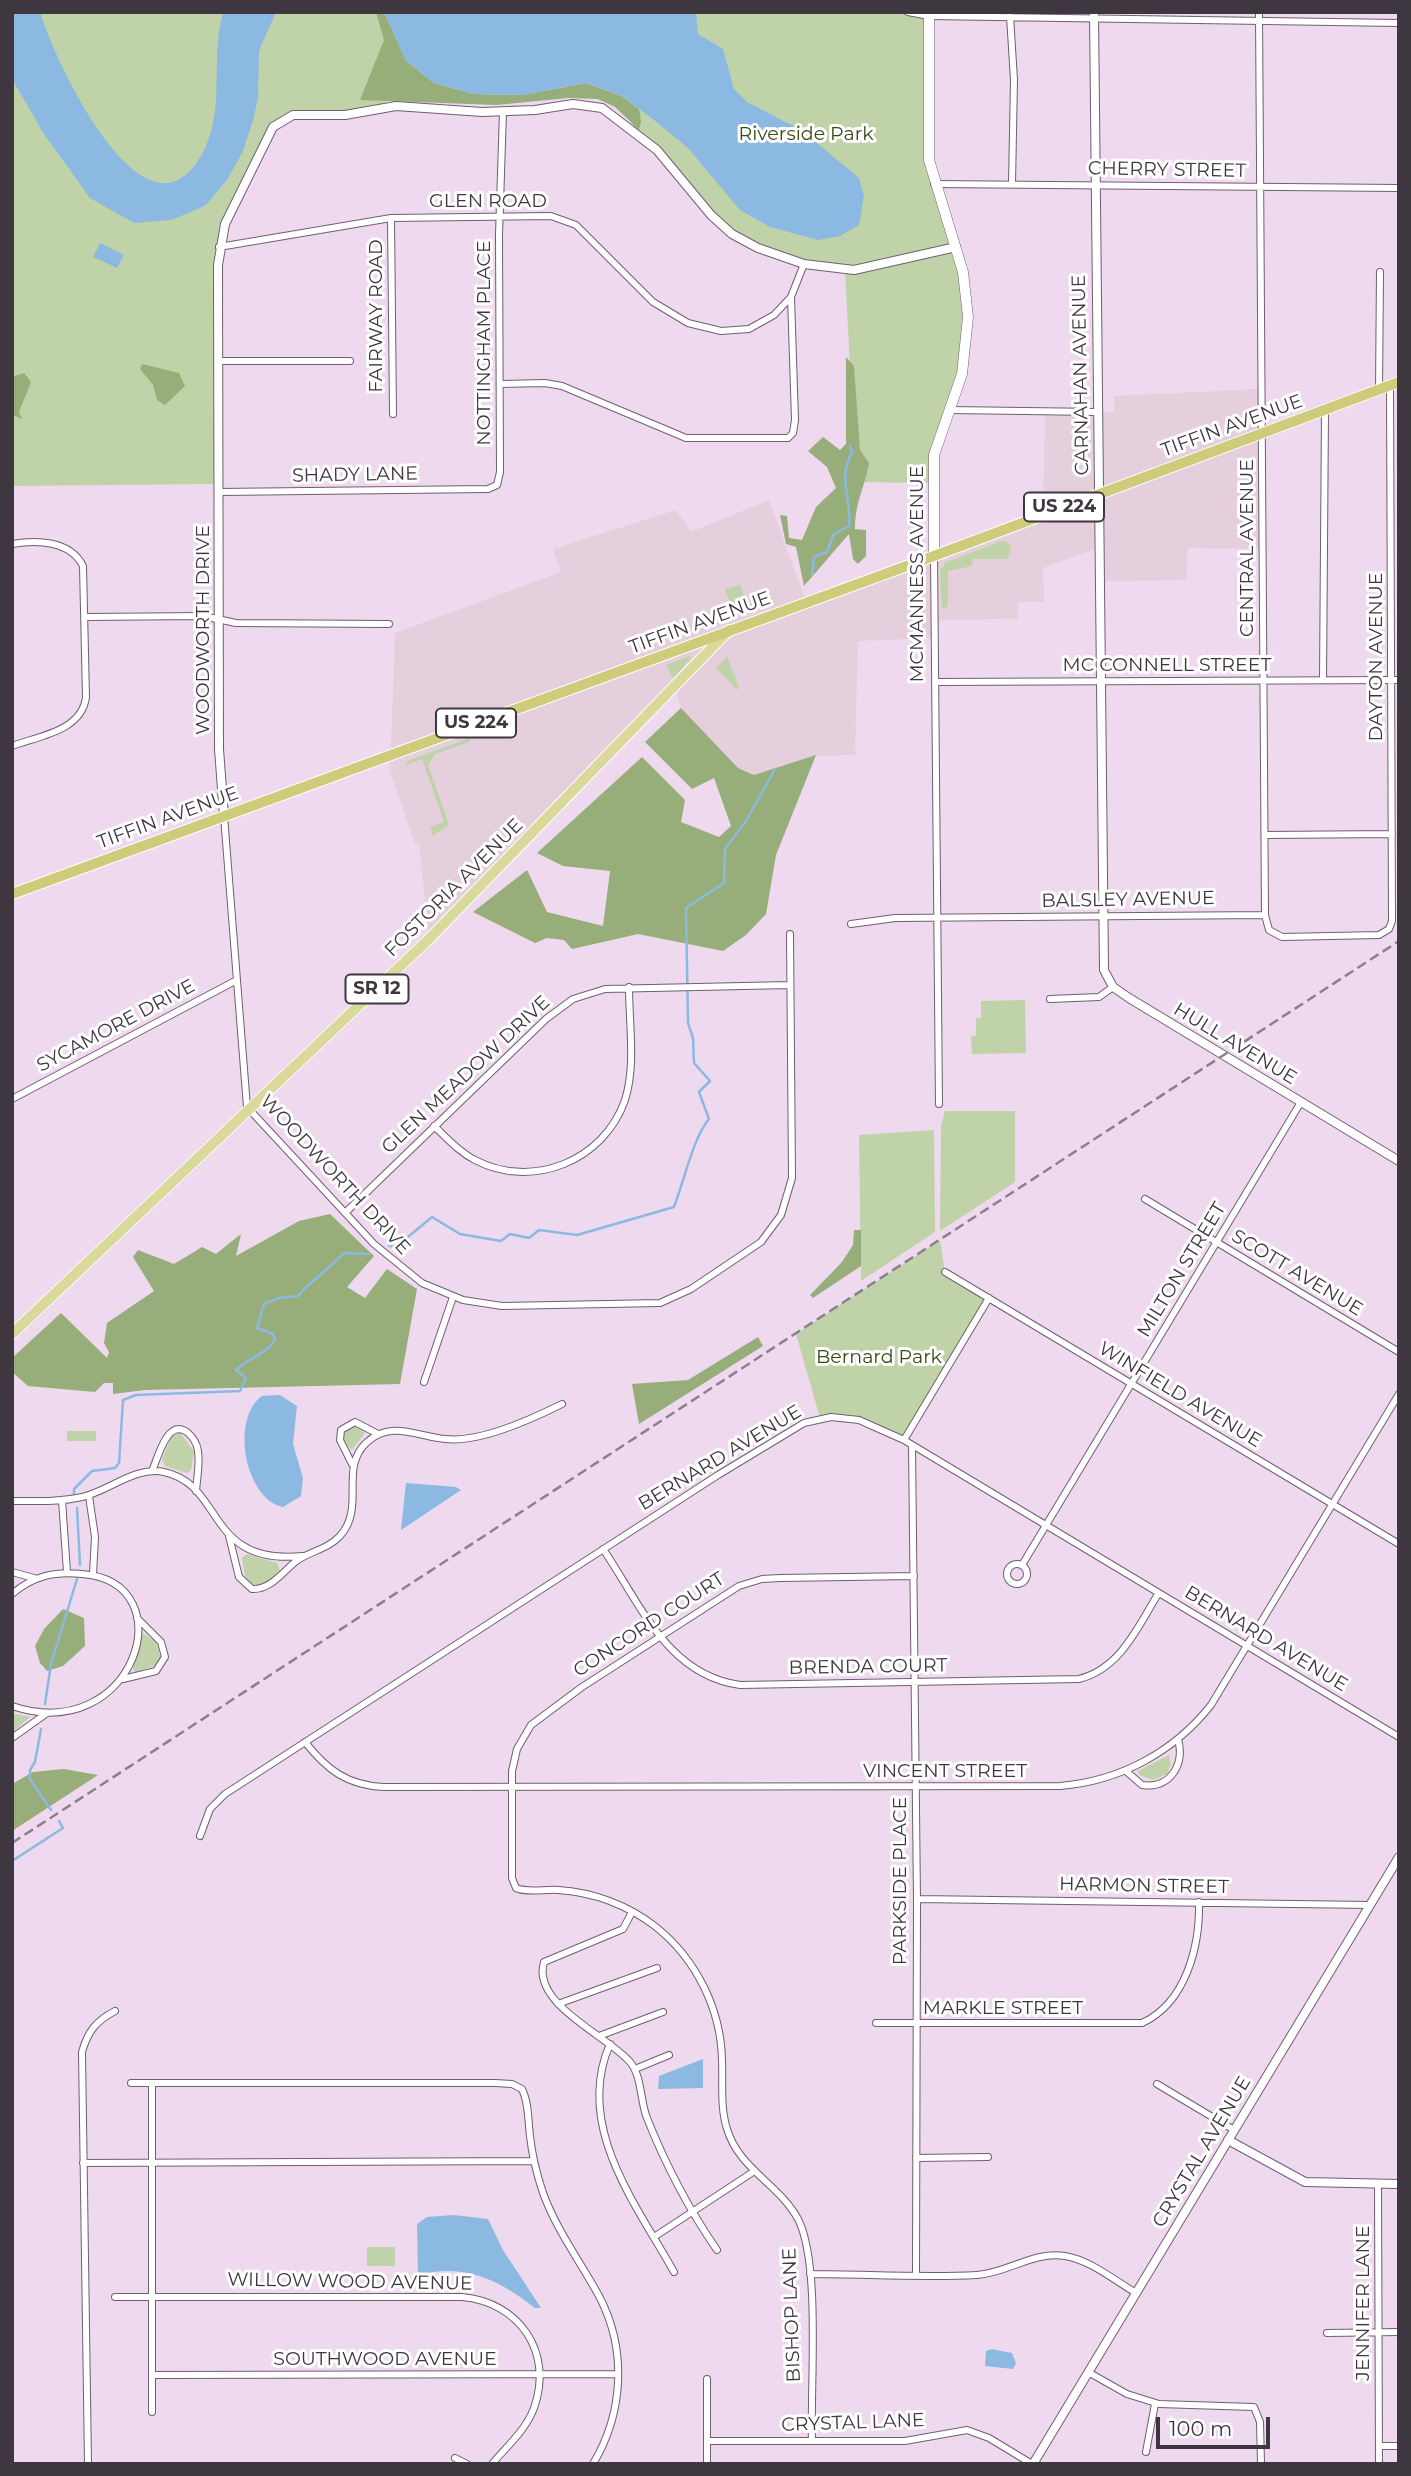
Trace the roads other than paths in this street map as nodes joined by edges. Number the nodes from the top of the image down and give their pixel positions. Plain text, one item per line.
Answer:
1 (908, 12) edge
2 (1374, 12) edge
3 (929, 14) edge
4 (1094, 15) edge
5 (1010, 16) junction
6 (1259, 16) edge
7 (1374, 22) junction
8 (1399, 23) edge
9 (503, 111) junction
10 (934, 184) junction
11 (1012, 184) junction
12 (1096, 185) junction
13 (1260, 187) junction
14 (1399, 188) edge
15 (500, 216) junction
16 (391, 218) junction
17 (219, 247) junction
18 (956, 247) junction
19 (804, 264) junction
20 (1380, 272) dead end
21 (791, 297) junction
22 (218, 361) junction
23 (350, 361) dead end
24 (500, 384) junction
25 (1395, 384) edge
26 (1379, 390) junction
27 (950, 410) junction
28 (1325, 410) junction
29 (1098, 412) junction
30 (393, 414) dead end
31 (1262, 434) junction
32 (493, 489) joint
33 (218, 492) junction
34 (1098, 494) junction
35 (1395, 530) edge
36 (12, 544) edge
37 (934, 556) junction
38 (85, 617) junction
39 (219, 620) junction
40 (389, 624) dead end
41 (729, 630) junction
42 (1100, 680) junction
43 (1263, 680) junction
44 (1323, 680) junction
45 (1395, 680) edge
46 (935, 682) junction
47 (12, 746) edge
48 (1396, 796) edge
49 (223, 816) junction
50 (1392, 834) junction
51 (1265, 835) junction
52 (12, 894) edge
53 (1265, 915) junction
54 (1103, 916) junction
55 (937, 918) junction
56 (851, 924) dead end
57 (790, 934) dead end
58 (235, 981) junction
59 (790, 985) junction
60 (629, 987) junction
61 (1113, 988) junction
62 (1050, 999) dead end
63 (12, 1099) edge
64 (1301, 1102) junction
65 (939, 1104) dead end
66 (249, 1110) junction
67 (434, 1126) junction
68 (1399, 1161) edge
69 (1145, 1199) dead end
70 (345, 1213) junction
71 (1216, 1243) junction
72 (945, 1272) dead end
73 (453, 1297) junction
74 (989, 1298) junction
75 (12, 1334) edge
76 (1399, 1352) edge
77 (424, 1382) dead end
78 (1131, 1384) junction
79 (1399, 1394) edge
80 (562, 1404) dead end
81 (377, 1434) junction
82 (904, 1440) junction
83 (912, 1445) junction
84 (352, 1464) junction
85 (152, 1471) junction
86 (197, 1491) junction
87 (89, 1496) junction
88 (62, 1500) junction
89 (12, 1501) edge
90 (1332, 1505) junction
91 (1045, 1526) junction
92 (229, 1536) junction
93 (1399, 1544) edge
94 (603, 1549) junction
95 (303, 1556) junction
96 (1022, 1565) dead end
97 (12, 1572) edge
98 (67, 1572) junction
99 (93, 1574) junction
100 (914, 1576) junction
101 (34, 1578) junction
102 (12, 1594) edge
103 (1158, 1594) junction
104 (137, 1618) junction
105 (661, 1636) junction
106 (1248, 1647) junction
107 (123, 1679) junction
108 (915, 1682) junction
109 (12, 1706) edge
110 (48, 1712) junction
111 (1399, 1737) edge
112 (12, 1738) edge
113 (1178, 1739) junction
114 (305, 1742) junction
115 (1126, 1770) junction
116 (916, 1786) junction
117 (512, 1787) junction
118 (200, 1836) dead end
119 (1399, 1857) edge
120 (917, 1899) junction
121 (1199, 1902) junction
122 (1370, 1905) junction
123 (632, 1912) junction
124 (657, 1968) dead end
125 (558, 2004) junction
126 (115, 2011) dead end
127 (663, 2012) dead end
128 (876, 2022) dead end
129 (916, 2023) junction
130 (599, 2036) junction
131 (610, 2045) junction
132 (669, 2055) dead end
133 (635, 2069) junction
134 (131, 2084) dead end
135 (152, 2084) junction
136 (1157, 2084) dead end
137 (1234, 2130) junction
138 (1228, 2140) junction
139 (988, 2157) dead end
140 (916, 2158) junction
141 (534, 2161) junction
142 (152, 2162) junction
143 (83, 2163) junction
144 (753, 2172) junction
145 (1378, 2184) junction
146 (1399, 2184) edge
147 (691, 2213) junction
148 (654, 2237) junction
149 (717, 2250) dead end
150 (674, 2272) dead end
151 (810, 2274) junction
152 (916, 2275) junction
153 (1136, 2293) junction
154 (115, 2297) dead end
155 (152, 2297) junction
156 (1379, 2332) junction
157 (1399, 2332) edge
158 (1327, 2333) dead end
159 (1088, 2372) junction
160 (618, 2374) junction
161 (152, 2375) junction
162 (540, 2375) junction
163 (707, 2379) dead end
164 (1155, 2404) junction
165 (152, 2412) dead end
166 (707, 2441) junction
167 (812, 2441) junction
168 (1399, 2445) edge
169 (1379, 2446) junction
170 (1146, 2452) dead end
171 (456, 2458) dead end
172 (88, 2464) edge
173 (467, 2464) edge
174 (492, 2464) edge
175 (593, 2464) edge
176 (707, 2464) edge
177 (1032, 2464) edge
178 (1261, 2464) edge
179 (1379, 2464) edge

1 - 3 street
2 - 7 street
3 - 5 street
3 - 10 main road, MCMANNESS AVENUE
4 - 5 street
4 - 6 street
4 - 12 street, CARNAHAN AVENUE
5 - 11 street
6 - 7 street
6 - 13 street, CENTRAL AVENUE
7 - 8 street
9 - 15 street, NOTTINGHAM PLACE
9 - 17 street, WOODWORTH DRIVE
9 - 19 street, WOODWORTH DRIVE
10 - 11 street, CHERRY STREET
10 - 18 main road, MCMANNESS AVENUE
11 - 12 street, CHERRY STREET
12 - 13 street, CHERRY STREET
12 - 29 street, CARNAHAN AVENUE
13 - 14 street, CHERRY STREET
13 - 31 street, CENTRAL AVENUE
15 - 16 street, GLEN ROAD
15 - 21 street, GLEN ROAD
15 - 24 street, NOTTINGHAM PLACE
16 - 17 street, GLEN ROAD
16 - 30 street, FAIRWAY ROAD
17 - 22 street, WOODWORTH DRIVE
18 - 19 street, WOODWORTH DRIVE
18 - 27 main road, MCMANNESS AVENUE
19 - 21 street
20 - 26 street
21 - 24 street
22 - 23 street
22 - 33 street, WOODWORTH DRIVE
24 - 32 street, NOTTINGHAM PLACE
25 - 26 highway, TIFFIN AVENUE / US 224
25 - 35 street, DAYTON AVENUE
26 - 28 highway, TIFFIN AVENUE / US 224
27 - 29 street
27 - 37 main road, MCMANNESS AVENUE
28 - 31 highway, TIFFIN AVENUE / US 224
28 - 44 street
29 - 34 street, CARNAHAN AVENUE
31 - 34 highway, TIFFIN AVENUE / US 224
31 - 43 street, CENTRAL AVENUE
32 - 33 street, SHADY LANE
33 - 39 street, WOODWORTH DRIVE
34 - 37 highway, TIFFIN AVENUE / US 224
34 - 42 street, CARNAHAN AVENUE
35 - 45 street, DAYTON AVENUE
36 - 38 street
37 - 41 highway, TIFFIN AVENUE / US 224
37 - 46 street, MCMANNESS AVENUE
38 - 39 street
38 - 47 street
39 - 40 street
39 - 49 street, WOODWORTH DRIVE
41 - 49 highway, TIFFIN AVENUE / US 224
41 - 66 main road, FOSTORIA AVENUE / SR 12
42 - 43 street, MC CONNELL STREET
42 - 46 street, MC CONNELL STREET
42 - 54 street, CARNAHAN AVENUE
43 - 44 street, MC CONNELL STREET
43 - 51 street, CENTRAL AVENUE
44 - 45 street, MC CONNELL STREET
45 - 48 street, DAYTON AVENUE
46 - 55 street, MCMANNESS AVENUE
48 - 50 street, DAYTON AVENUE
49 - 52 highway, TIFFIN AVENUE / US 224
49 - 58 street, WOODWORTH DRIVE
50 - 51 street
50 - 53 street, DAYTON AVENUE
51 - 53 street, CENTRAL AVENUE
53 - 54 street, BALSLEY AVENUE
54 - 55 street, BALSLEY AVENUE
54 - 61 street, CARNAHAN AVENUE
55 - 56 street, BALSLEY AVENUE
55 - 65 street, MCMANNESS AVENUE
57 - 59 street, WOODWORTH DRIVE
58 - 63 street, SYCAMORE DRIVE
58 - 66 street, WOODWORTH DRIVE
59 - 60 street, GLEN MEADOW DRIVE
59 - 73 street, WOODWORTH DRIVE
60 - 67 street, GLEN MEADOW DRIVE
60 - 67 street
61 - 62 street
61 - 64 street, HULL AVENUE
64 - 68 street, HULL AVENUE
64 - 71 street, MILTON STREET
66 - 70 street, WOODWORTH DRIVE
66 - 75 main road, FOSTORIA AVENUE / SR 12
67 - 70 street, GLEN MEADOW DRIVE
69 - 71 street, SCOTT AVENUE
70 - 73 street, WOODWORTH DRIVE
71 - 76 street, SCOTT AVENUE
71 - 78 street, MILTON STREET
72 - 74 street, WINFIELD AVENUE
73 - 77 street
74 - 78 street, WINFIELD AVENUE
74 - 82 street
78 - 90 street, WINFIELD AVENUE
78 - 91 street, MILTON STREET
79 - 90 street, VINCENT STREET
80 - 81 street
81 - 84 street
81 - 84 street
82 - 83 street, BERNARD AVENUE
82 - 94 street, BERNARD AVENUE
83 - 91 street, BERNARD AVENUE
83 - 100 street, PARKSIDE PLACE
84 - 95 street
85 - 86 street
85 - 86 street
85 - 87 street
86 - 92 street
87 - 88 street
87 - 99 street
88 - 89 street
88 - 98 street
90 - 93 street, WINFIELD AVENUE
90 - 106 street, VINCENT STREET
91 - 96 street, MILTON STREET
91 - 103 street, BERNARD AVENUE
92 - 95 street
92 - 95 street
94 - 105 street, BRENDA COURT
94 - 114 street, BERNARD AVENUE
97 - 101 street
98 - 99 street
98 - 101 street
99 - 104 street
100 - 105 street, CONCORD COURT
100 - 108 street, PARKSIDE PLACE
101 - 102 street
103 - 106 street, BERNARD AVENUE
103 - 108 street, BRENDA COURT
104 - 107 street
104 - 107 street
105 - 108 street, BRENDA COURT
105 - 117 street, CONCORD COURT
106 - 111 street, BERNARD AVENUE
106 - 113 street, VINCENT STREET
107 - 110 street
108 - 116 street, PARKSIDE PLACE
109 - 110 street
110 - 112 street
113 - 115 street, VINCENT STREET
113 - 115 street
114 - 117 street, VINCENT STREET
114 - 118 street, BERNARD AVENUE
115 - 116 street, VINCENT STREET
116 - 117 street, VINCENT STREET
116 - 120 street, PARKSIDE PLACE
117 - 123 street, CONCORD COURT
119 - 122 street, CRYSTAL AVENUE
120 - 121 street, HARMON STREET
120 - 129 street, PARKSIDE PLACE
121 - 122 street, HARMON STREET
121 - 129 street, MARKLE STREET
122 - 137 street, CRYSTAL AVENUE
123 - 125 street
123 - 144 street
124 - 125 street
125 - 130 street
126 - 143 street
127 - 130 street
128 - 129 street, MARKLE STREET
129 - 140 street, PARKSIDE PLACE
130 - 131 street
131 - 133 street
131 - 148 street
132 - 133 street
133 - 147 street
134 - 135 street
135 - 141 street
135 - 142 street
136 - 137 street
137 - 138 street, CRYSTAL AVENUE
138 - 145 street
138 - 153 street, CRYSTAL AVENUE
139 - 140 street
140 - 152 street, PARKSIDE PLACE
141 - 142 street
141 - 160 street
142 - 143 street
142 - 155 street
143 - 172 street
144 - 147 street
144 - 151 street, BISHOP LANE
145 - 146 street
145 - 156 street, JENNIFER LANE
147 - 148 street
147 - 149 street
148 - 150 street
151 - 152 street
151 - 167 street, BISHOP LANE
152 - 153 street
153 - 159 street, CRYSTAL AVENUE
154 - 155 street, WILLOW WOOD AVENUE
155 - 161 street
155 - 162 street, WILLOW WOOD AVENUE
156 - 157 street
156 - 158 street
156 - 169 street, JENNIFER LANE
159 - 164 street
159 - 177 street, CRYSTAL AVENUE
160 - 162 street, SOUTHWOOD AVENUE
160 - 175 street
161 - 162 street, SOUTHWOOD AVENUE
161 - 165 street
162 - 174 street
163 - 166 street
164 - 170 street
164 - 178 street
166 - 167 street, CRYSTAL LANE
166 - 176 street
167 - 177 street, CRYSTAL LANE
168 - 169 street
169 - 179 street, JENNIFER LANE
171 - 173 street

